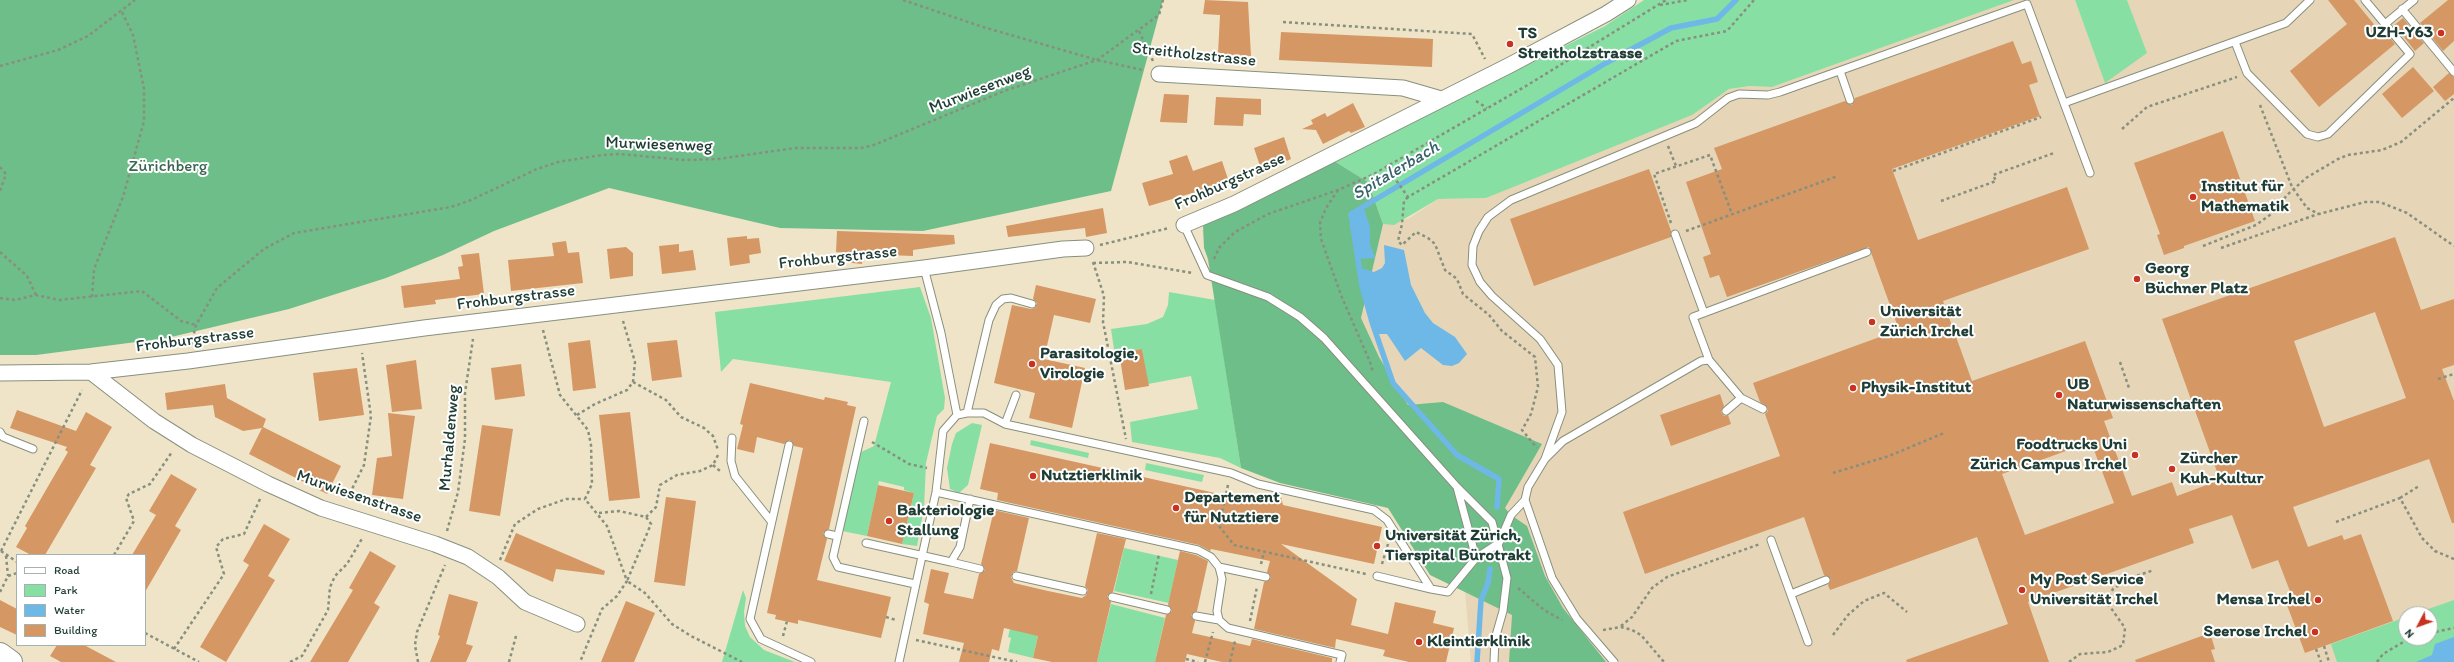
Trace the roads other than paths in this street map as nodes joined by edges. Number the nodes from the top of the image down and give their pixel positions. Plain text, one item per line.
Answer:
1 (1628, 0) edge
2 (2310, 0) edge
3 (2365, 0) edge
4 (2414, 0) edge
5 (2402, 10) junction
6 (2385, 24) junction
7 (2235, 42) junction
8 (1840, 71) junction
9 (2454, 72) edge
10 (1159, 74) road end
11 (1442, 99) junction
12 (1850, 100) dead end
13 (2064, 103) junction
14 (2090, 173) dead end
15 (1184, 225) joint
16 (1675, 234) road end
17 (1086, 248) road end
18 (1867, 252) dead end
19 (924, 268) junction
20 (1032, 304) dead end
21 (1704, 313) junction
22 (1709, 360) junction
23 (91, 372) junction
24 (0, 373) edge
25 (1016, 395) dead end
26 (1741, 398) junction
27 (1763, 409) dead end
28 (1726, 411) dead end
29 (967, 413) junction
30 (957, 415) junction
31 (864, 421) dead end
32 (1005, 424) junction
33 (0, 432) edge
34 (732, 438) dead end
35 (789, 445) dead end
36 (33, 449) dead end
37 (1546, 457) junction
38 (1457, 486) junction
39 (936, 492) junction
40 (970, 499) junction
41 (1525, 500) junction
42 (771, 521) junction
43 (828, 534) dead end
44 (837, 536) junction
45 (1770, 540) road end
46 (866, 543) dead end
47 (1499, 543) junction
48 (921, 556) junction
49 (1476, 558) junction
50 (951, 562) junction
51 (1219, 567) junction
52 (980, 569) dead end
53 (1016, 576) dead end
54 (1262, 576) road end
55 (1377, 576) road end
56 (1826, 580) dead end
57 (915, 584) junction
58 (1431, 589) junction
59 (1083, 591) dead end
60 (1790, 594) junction
61 (1112, 597) dead end
62 (1167, 610) dead end
63 (1196, 616) dead end
64 (1220, 620) junction
65 (577, 624) dead end
66 (1808, 642) dead end
67 (0, 654) edge
68 (10, 662) edge
69 (810, 662) edge
70 (899, 662) edge
71 (1340, 662) edge
72 (1494, 662) edge
73 (1614, 662) edge

1 - 11 street, Frohburgstrasse
2 - 7 lane
3 - 6 lane
4 - 5 lane
5 - 6 lane
5 - 9 lane
6 - 7 lane
7 - 13 lane
8 - 12 lane
8 - 13 lane
8 - 37 lane
10 - 11 street, Streitholzstrasse
11 - 15 street, Frohburgstrasse
13 - 14 lane
15 - 38 lane
16 - 21 lane
17 - 19 street, Frohburgstrasse
18 - 21 lane
19 - 23 street, Frohburgstrasse
19 - 30 lane
20 - 29 lane
21 - 22 lane
22 - 26 lane
22 - 37 lane
23 - 24 street, Frohburgstrasse
23 - 65 street, Murwiesenstrasse
25 - 32 lane
26 - 27 lane
26 - 28 lane
29 - 30 lane
29 - 32 lane
30 - 39 lane
31 - 44 lane
32 - 58 lane
33 - 36 lane
34 - 42 lane
35 - 42 lane
37 - 41 lane
38 - 47 lane
38 - 49 lane
39 - 40 lane
39 - 48 lane
40 - 50 lane
40 - 51 lane
41 - 47 lane
41 - 73 lane
42 - 69 lane
43 - 44 lane
44 - 57 lane
45 - 60 lane
46 - 48 lane
47 - 49 lane
47 - 72 lane
48 - 50 lane
48 - 57 lane
49 - 58 lane
50 - 52 lane
51 - 54 lane
51 - 64 lane
53 - 59 lane
55 - 58 lane
56 - 60 lane
57 - 70 lane
60 - 66 lane
61 - 62 lane
63 - 64 lane
64 - 71 lane
67 - 68 main road

